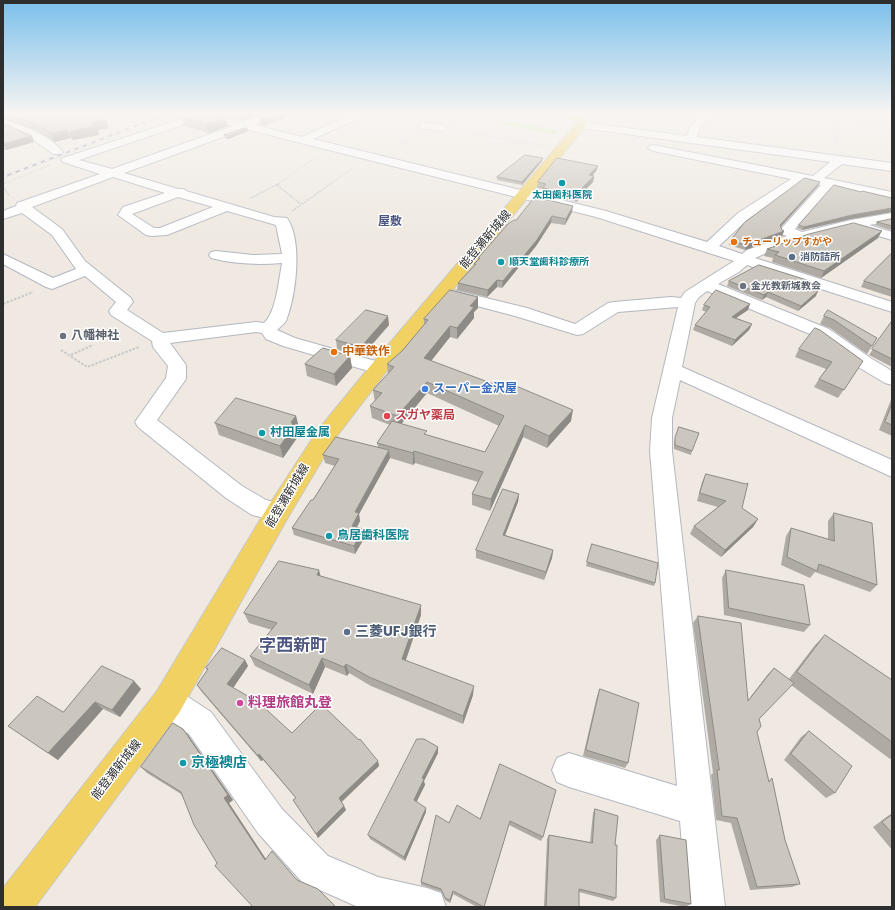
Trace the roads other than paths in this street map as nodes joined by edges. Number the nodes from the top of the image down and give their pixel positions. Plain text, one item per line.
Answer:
1 (63, 156) edge
2 (160, 156) edge
3 (366, 156) edge
4 (555, 156) edge
5 (696, 156) edge
6 (814, 156) edge
7 (840, 160) junction
8 (892, 167) edge
9 (114, 173) junction
10 (801, 177) junction
11 (822, 181) junction
12 (180, 192) junction
13 (524, 195) junction
14 (892, 196) edge
15 (228, 207) junction
16 (24, 208) junction
17 (3, 215) edge
18 (892, 217) edge
19 (851, 224) junction
20 (801, 236) junction
21 (892, 236) edge
22 (709, 248) junction
23 (216, 255) dead end
24 (3, 258) edge
25 (290, 258) junction
26 (744, 259) junction
27 (87, 270) junction
28 (706, 285) junction
29 (442, 293) junction
30 (687, 303) junction
31 (892, 307) edge
32 (268, 329) junction
33 (160, 339) junction
34 (379, 368) junction
35 (674, 370) junction
36 (892, 379) edge
37 (892, 469) edge
38 (278, 512) junction
39 (168, 702) junction
40 (569, 770) dead end
41 (696, 809) junction
42 (12, 907) edge
43 (427, 907) edge
44 (706, 907) edge

1 - 9 street
2 - 9 street
3 - 13 street
4 - 13 main road, 能登瀬新城線
5 - 10 street
6 - 7 street
7 - 8 street
7 - 11 street
9 - 12 street
9 - 16 street
10 - 11 street
10 - 22 street
11 - 14 street
11 - 20 street
12 - 15 street
12 - 15 street
13 - 22 street
13 - 29 main road, 能登瀬新城線
15 - 25 street
16 - 17 street
16 - 27 street
18 - 19 street
19 - 20 street
19 - 21 street
20 - 26 street
22 - 26 street
23 - 25 street
24 - 27 street
25 - 32 street
26 - 28 street
26 - 31 street
27 - 33 street
28 - 30 street
28 - 36 street
29 - 30 street
29 - 34 main road, 能登瀬新城線
30 - 35 street
32 - 33 street
32 - 34 street
33 - 38 street
34 - 38 main road, 能登瀬新城線
35 - 37 street
35 - 41 street
38 - 39 main road, 能登瀬新城線
39 - 42 main road, 能登瀬新城線
39 - 43 street
40 - 41 street
41 - 44 street

